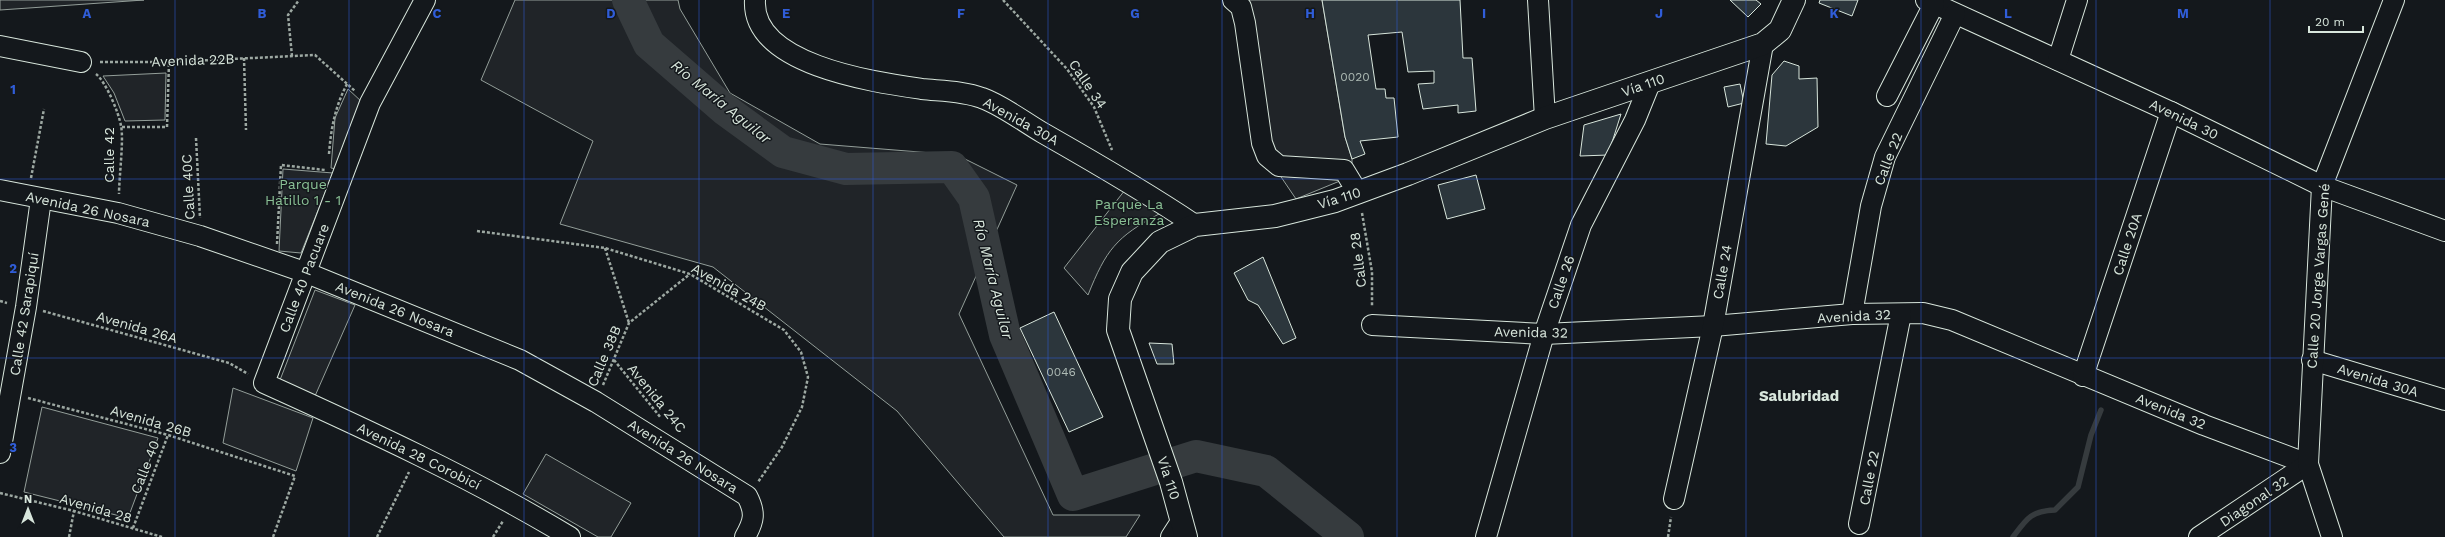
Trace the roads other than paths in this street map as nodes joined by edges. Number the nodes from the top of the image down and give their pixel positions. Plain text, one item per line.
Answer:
1 (425, 0) edge
2 (1233, 0) edge
3 (1538, 0) edge
4 (1794, 0) edge
5 (2077, 0) edge
6 (2394, 0) edge
7 (1930, 2) edge
8 (755, 6) edge
9 (1955, 14) junction
10 (1763, 44) junction
11 (0, 46) edge
12 (2058, 60) junction
13 (81, 62) road end
14 (1650, 83) junction
15 (1887, 96) dead end
16 (2171, 112) junction
17 (1545, 118) junction
18 (2322, 186) junction
19 (0, 190) edge
20 (1358, 193) junction
21 (34, 197) junction
22 (1195, 225) junction
23 (2445, 231) edge
24 (306, 273) junction
25 (1852, 314) junction
26 (1901, 314) junction
27 (1372, 325) road end
28 (1713, 326) junction
29 (1544, 334) junction
30 (2312, 360) junction
31 (2083, 376) junction
32 (264, 383) joint
33 (2445, 400) edge
34 (0, 454) edge
35 (2308, 464) junction
36 (1674, 499) dead end
37 (1859, 524) dead end
38 (1179, 531) edge
39 (2336, 536) edge
40 (570, 537) edge
41 (745, 537) edge
42 (1486, 537) edge
43 (2199, 537) edge

1 - 24 street, Calle 40 Pacuare
2 - 20 street
3 - 17 street
4 - 10 main road, Vía 110
5 - 12 street
6 - 18 street, Calle 20 Jorge Vargas Gené
7 - 9 street, Avenida 30
7 - 15 street
8 - 22 street, Avenida 30A
9 - 12 street, Avenida 30
9 - 25 street, Calle 22
10 - 14 main road, Vía 110
10 - 28 street, Calle 24
11 - 13 street
12 - 16 street, Avenida 30
14 - 17 main road, Vía 110
14 - 29 street, Calle 26
16 - 18 street, Avenida 30
16 - 31 street, Calle 20A
17 - 20 main road, Vía 110
18 - 23 street, Avenida 30
18 - 30 street, Calle 20 Jorge Vargas Gené
19 - 21 street, Avenida 26 Nosara
20 - 22 main road, Vía 110
21 - 24 street, Avenida 26 Nosara
21 - 34 street, Calle 42 Sarapiquí
22 - 38 main road, Vía 110
24 - 32 street, Calle 40 Pacuare
24 - 41 street, Avenida 26 Nosara
25 - 26 street, Avenida 32
25 - 28 street, Avenida 32
26 - 31 street, Avenida 32
26 - 37 street, Calle 22
27 - 29 street, Avenida 32
28 - 29 street, Avenida 32
28 - 36 street, Calle 24
29 - 42 street, Calle 26
30 - 33 street, Avenida 30A
30 - 35 street, Calle 20 Jorge Vargas Gené
31 - 35 street, Avenida 32
32 - 40 street, Avenida 28 Corobicí
35 - 39 street, Calle 20 Jorge Vargas Gené
35 - 43 street, Diagonal 32

